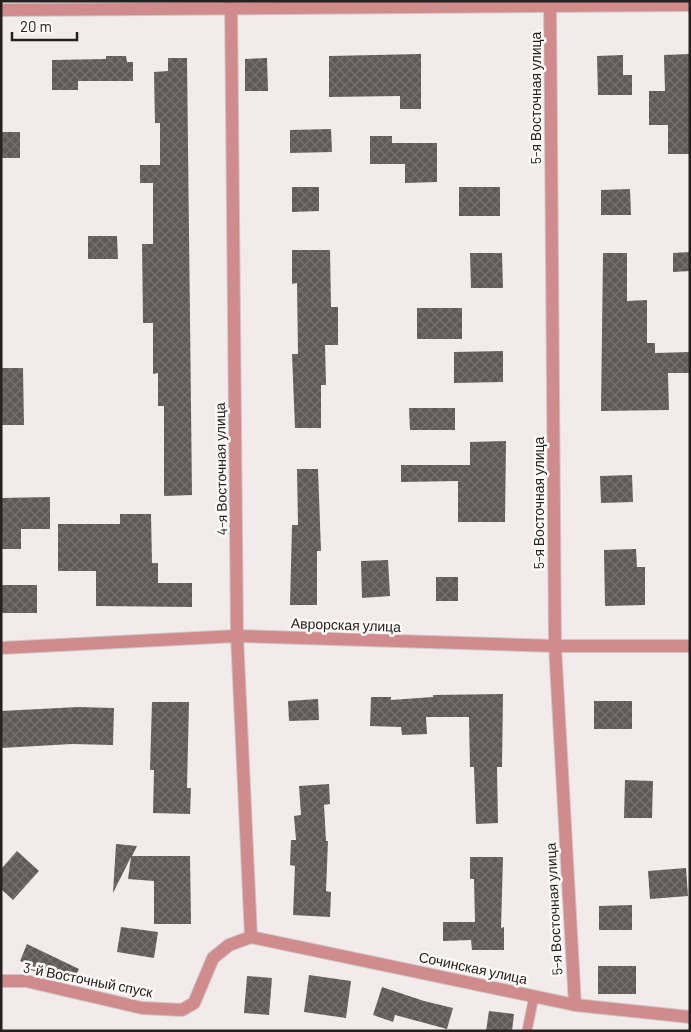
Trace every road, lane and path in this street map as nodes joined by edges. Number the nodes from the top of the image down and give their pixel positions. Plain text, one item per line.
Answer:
1 (550, 3) edge
2 (231, 5) edge
3 (690, 5) edge
4 (1, 10) edge
5 (237, 636) junction
6 (555, 646) junction
7 (690, 646) edge
8 (1, 648) edge
9 (251, 936) junction
10 (1, 981) edge
11 (534, 996) junction
12 (575, 1005) junction
13 (690, 1017) edge
14 (527, 1031) edge

1 - 2 street
1 - 3 street
1 - 6 street, 5-я Восточная улица
2 - 4 street
2 - 5 street, 4-я Восточная улица
5 - 6 street, Аврорская улица
5 - 8 street, Аврорская улица
5 - 9 street, 4-я Восточная улица
6 - 7 street, Аврорская улица
6 - 12 street, 5-я Восточная улица
9 - 10 street, 3-й Восточный спуск
9 - 11 street, Сочинская улица
11 - 12 street, Сочинская улица
11 - 14 lane
12 - 13 street, Сочинская улица

